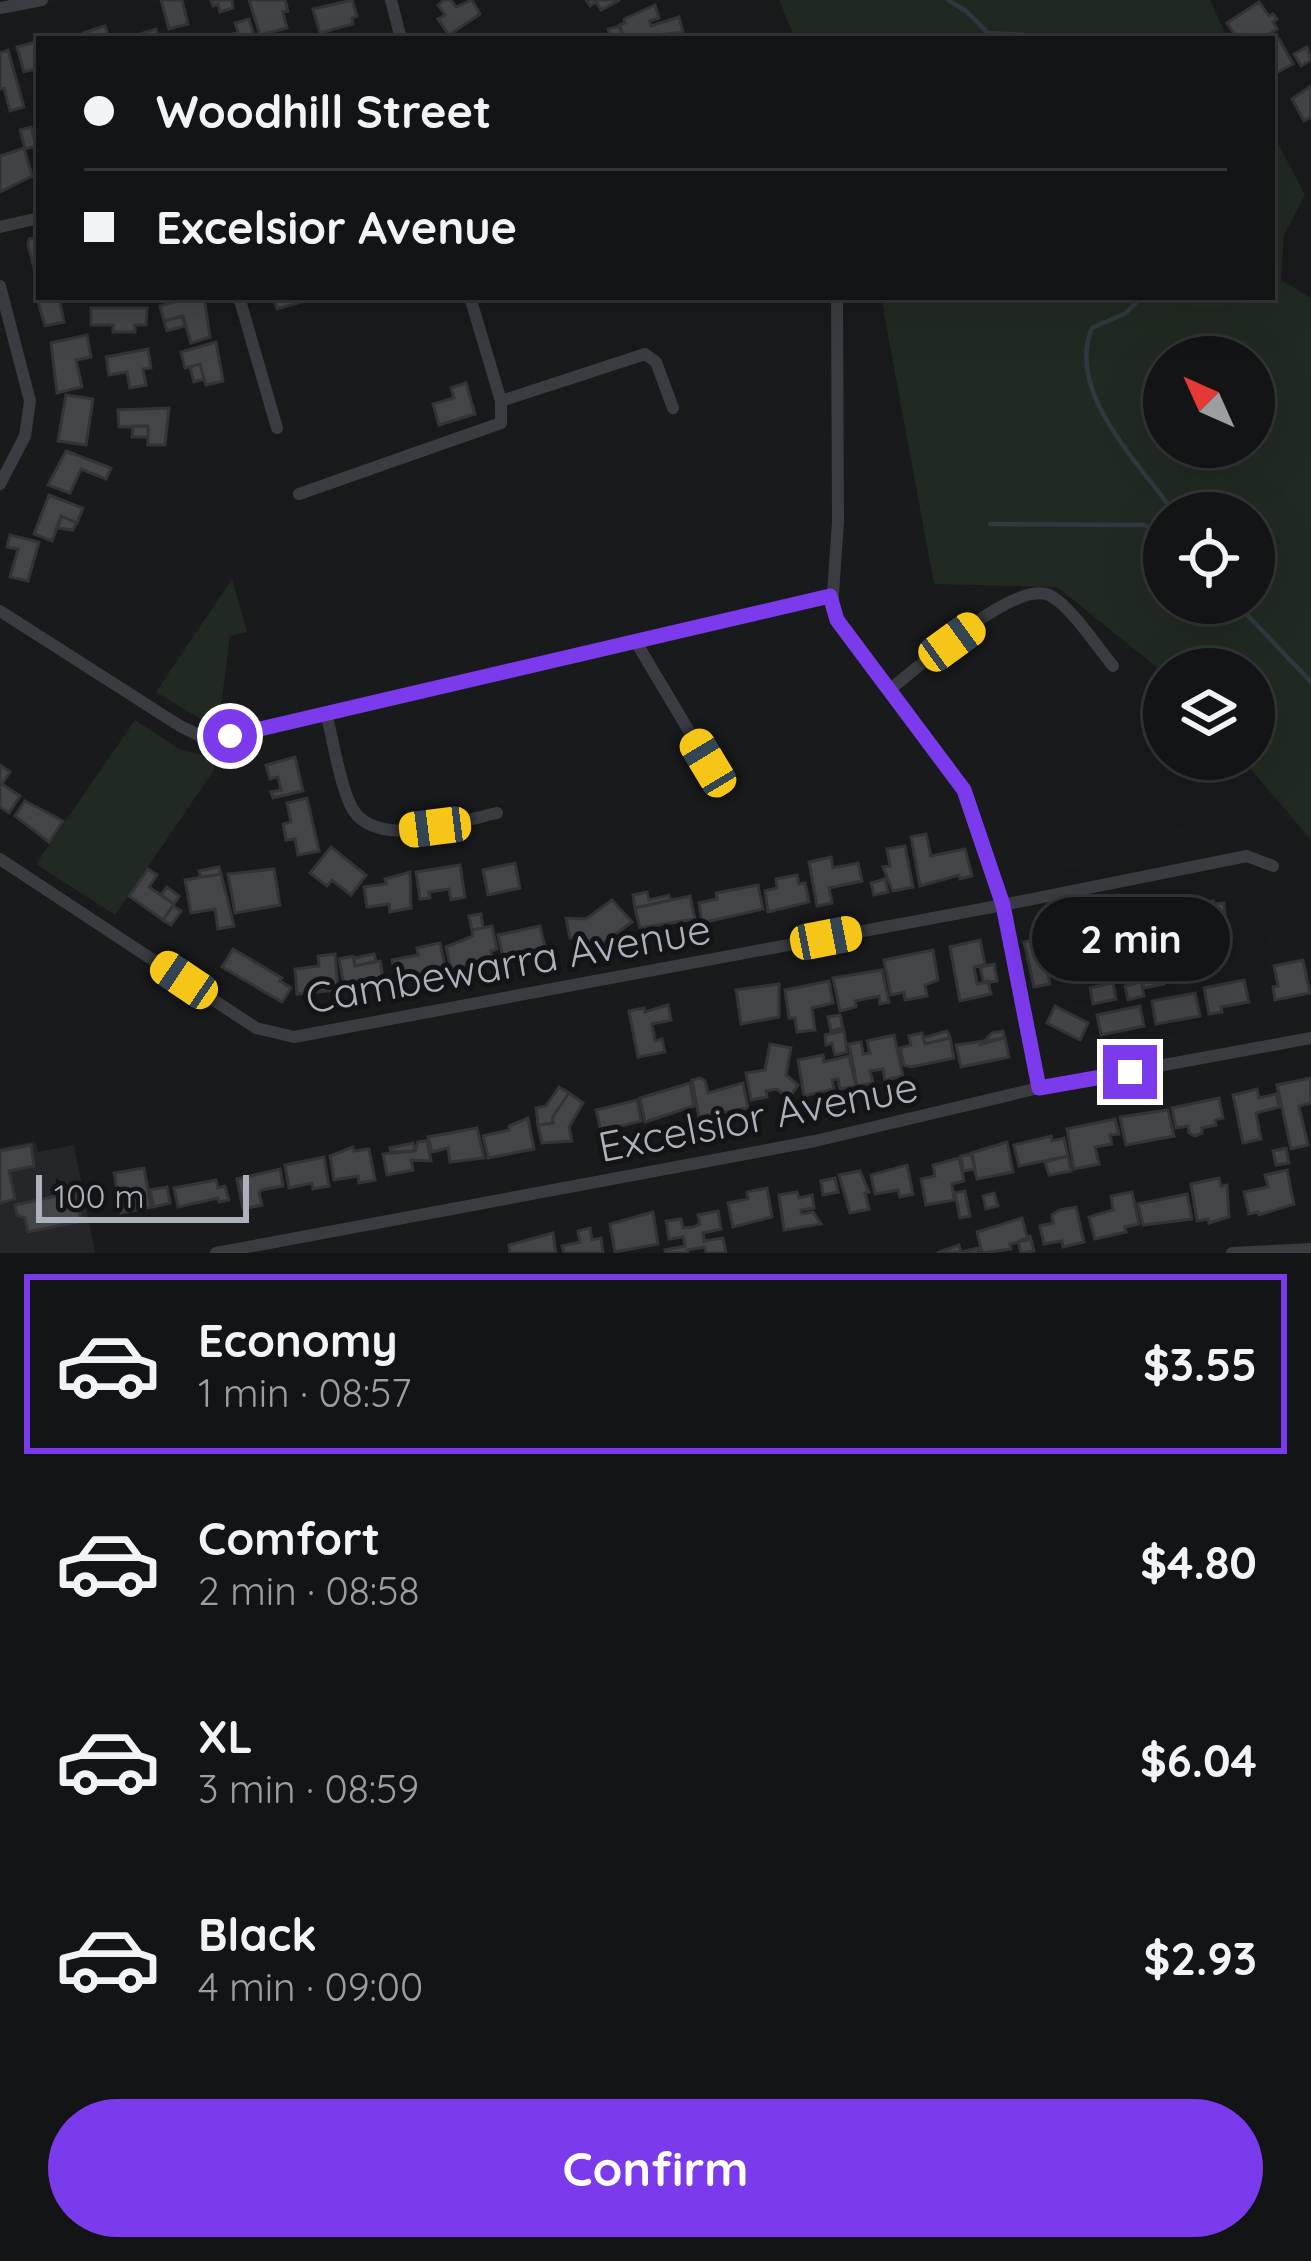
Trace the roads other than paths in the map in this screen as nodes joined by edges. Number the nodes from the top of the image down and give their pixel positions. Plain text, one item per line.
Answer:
1 (42, 0) edge
2 (392, 0) edge
3 (0, 8) edge
4 (400, 36) edge
5 (36, 219) edge
6 (0, 227) edge
7 (0, 286) edge
8 (239, 300) edge
9 (471, 300) edge
10 (837, 300) edge
11 (501, 400) junction
12 (674, 408) dead end
13 (277, 428) dead end
14 (0, 484) edge
15 (299, 494) dead end
16 (830, 596) junction
17 (0, 611) edge
18 (636, 642) junction
19 (1113, 666) dead end
20 (890, 689) junction
21 (326, 713) junction
22 (708, 763) dead end
23 (497, 813) dead end
24 (0, 859) edge
25 (1273, 866) dead end
26 (1003, 905) junction
27 (1311, 1038) edge
28 (1039, 1088) junction
29 (1311, 1250) edge
30 (216, 1253) edge
31 (1232, 1253) edge

1 - 3 street
2 - 4 street
5 - 6 street
7 - 14 street
8 - 13 street
9 - 11 street
10 - 16 street
11 - 12 street
11 - 15 street
16 - 18 street
16 - 20 street
17 - 21 street
18 - 21 street
18 - 22 street
19 - 20 street
20 - 26 street
21 - 23 street
24 - 26 street, Cambewarra Avenue
25 - 26 street, Cambewarra Avenue
26 - 28 street
27 - 28 street, Excelsior Avenue
28 - 30 street, Excelsior Avenue
29 - 31 street

